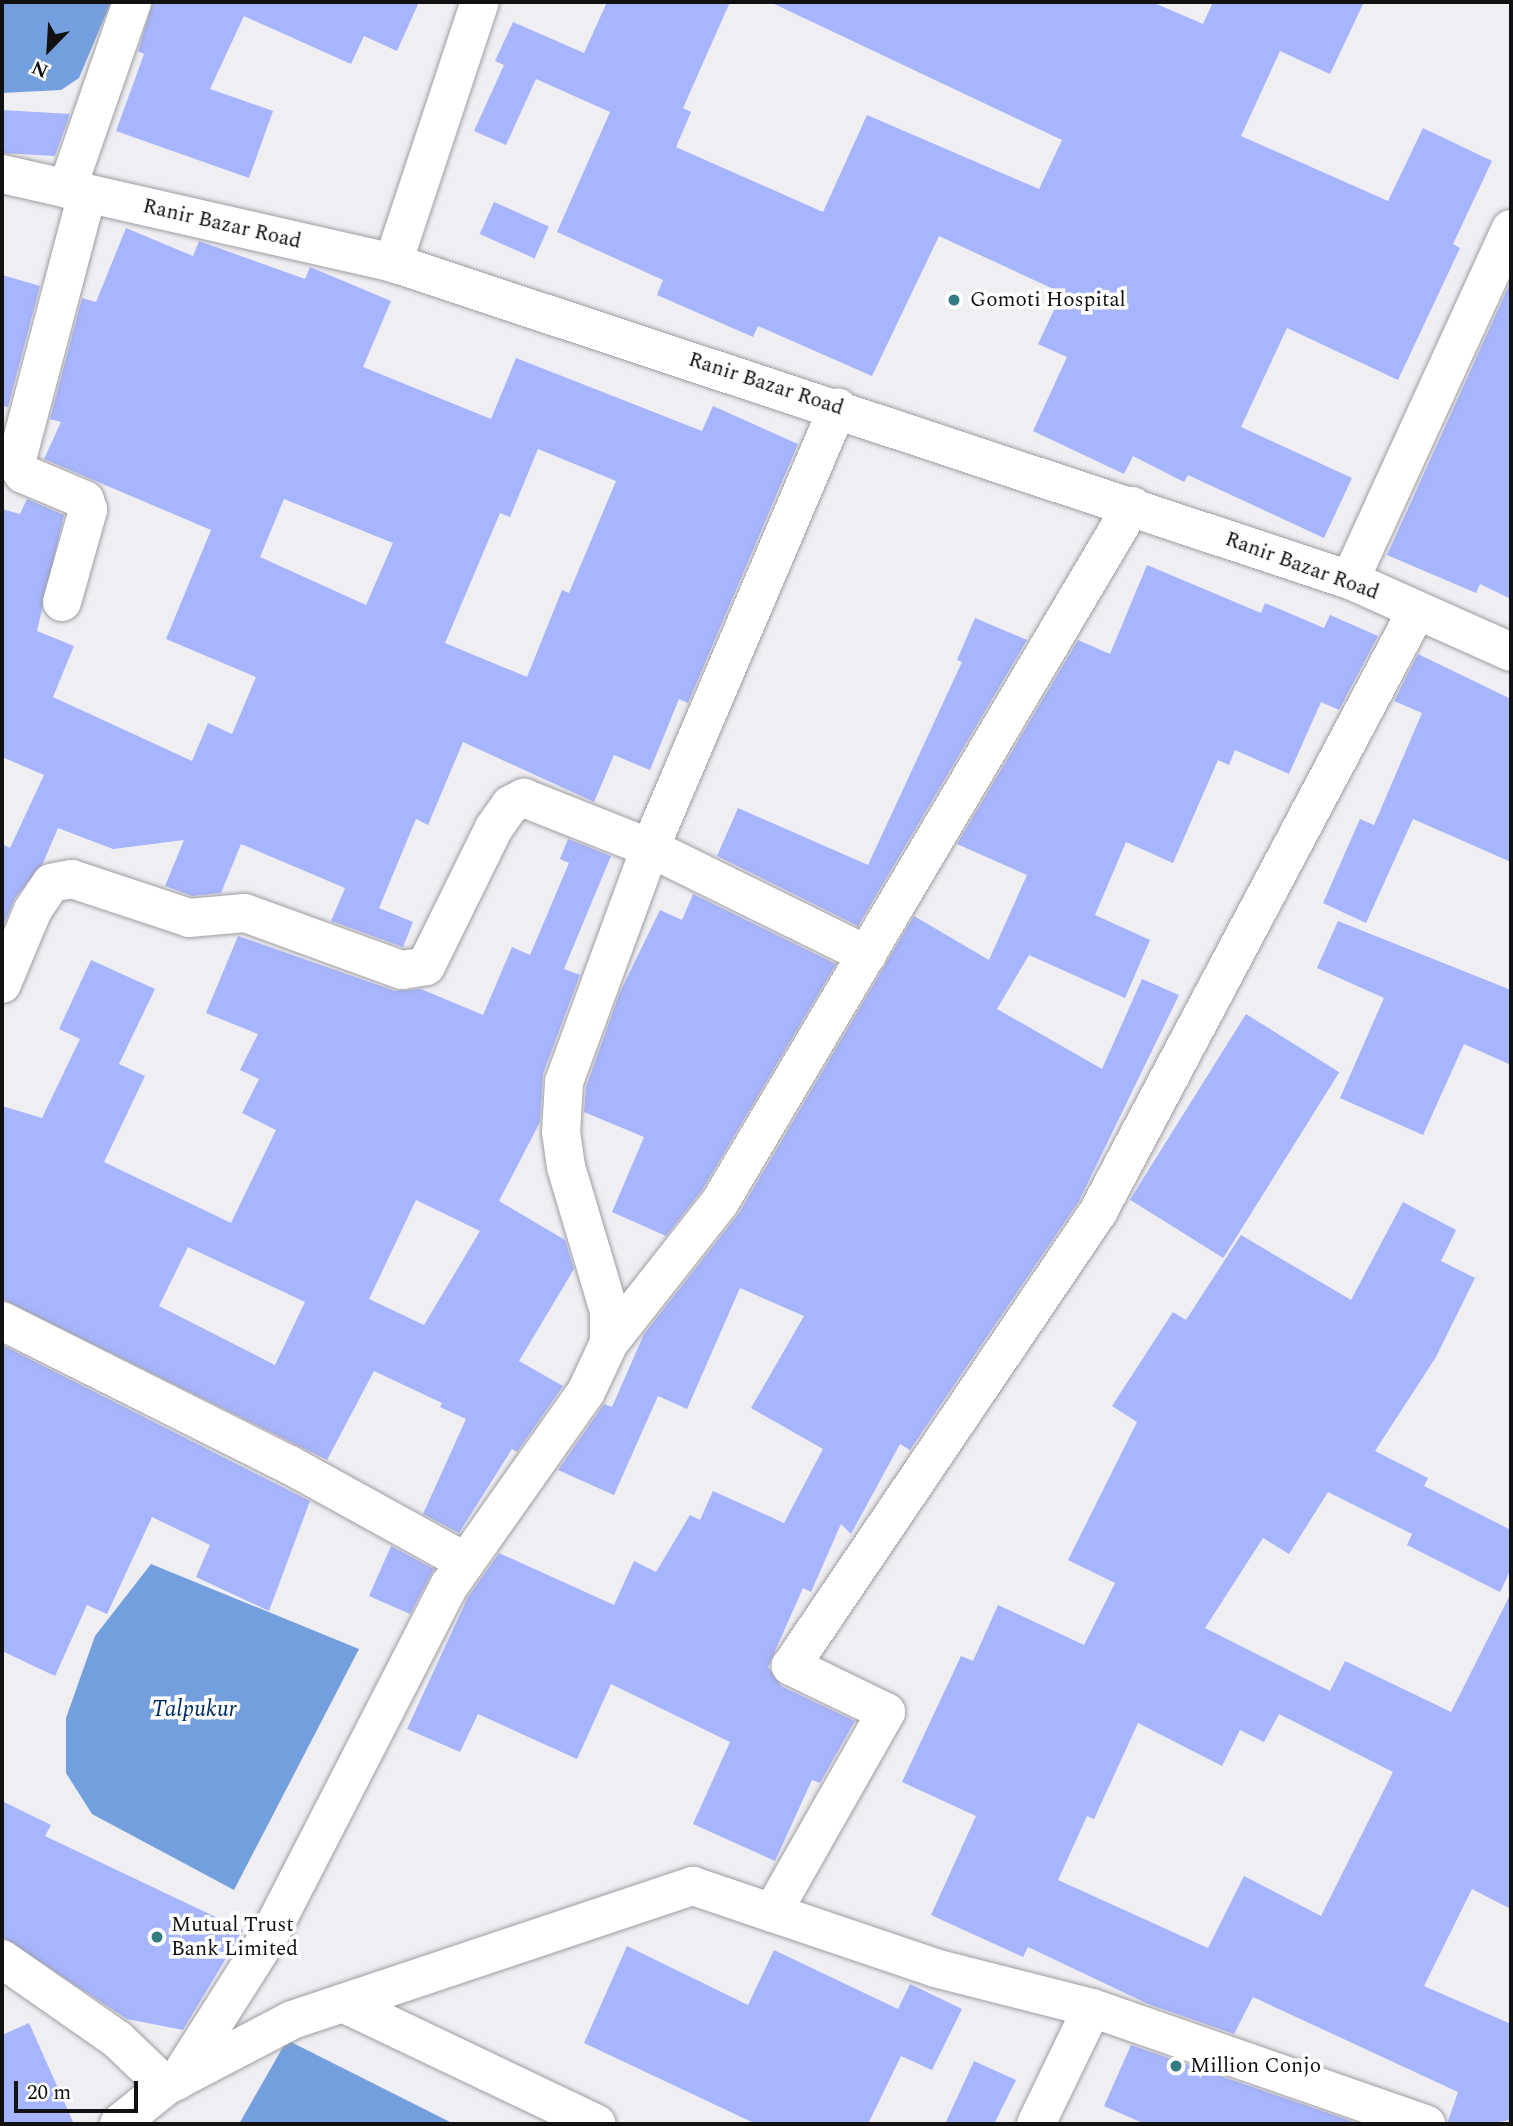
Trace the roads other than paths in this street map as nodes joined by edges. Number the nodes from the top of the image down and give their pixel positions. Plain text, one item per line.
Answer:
1 (132, 2) edge
2 (480, 2) edge
3 (2, 174) edge
4 (77, 192) junction
5 (1511, 229) edge
6 (393, 263) junction
7 (838, 407) junction
8 (1132, 506) junction
9 (1350, 580) junction
10 (62, 602) dead end
11 (1417, 610) junction
12 (1511, 652) edge
13 (650, 848) junction
14 (867, 955) junction
15 (2, 984) edge
16 (2, 1321) edge
17 (609, 1343) junction
18 (464, 1561) junction
19 (772, 1913) junction
20 (2, 1959) edge
21 (343, 2003) junction
22 (1092, 2008) junction
23 (172, 2083) junction
24 (119, 2124) edge
25 (597, 2124) edge
26 (1036, 2124) edge
27 (1426, 2124) edge

1 - 4 street
2 - 6 street
3 - 4 street, Ranir Bazar Road
4 - 6 street, Ranir Bazar Road
4 - 10 street
5 - 9 street
6 - 7 street, Ranir Bazar Road
7 - 8 street, Ranir Bazar Road
7 - 13 street
8 - 9 street, Ranir Bazar Road
8 - 14 street
9 - 11 street, Ranir Bazar Road
11 - 12 street, Ranir Bazar Road
11 - 19 street
13 - 14 street
13 - 15 street
13 - 17 street
14 - 17 street
16 - 18 street
17 - 18 street
18 - 23 street
19 - 21 street
19 - 22 street
20 - 23 street
21 - 23 street
21 - 25 street
22 - 26 street
22 - 27 street
23 - 24 street

